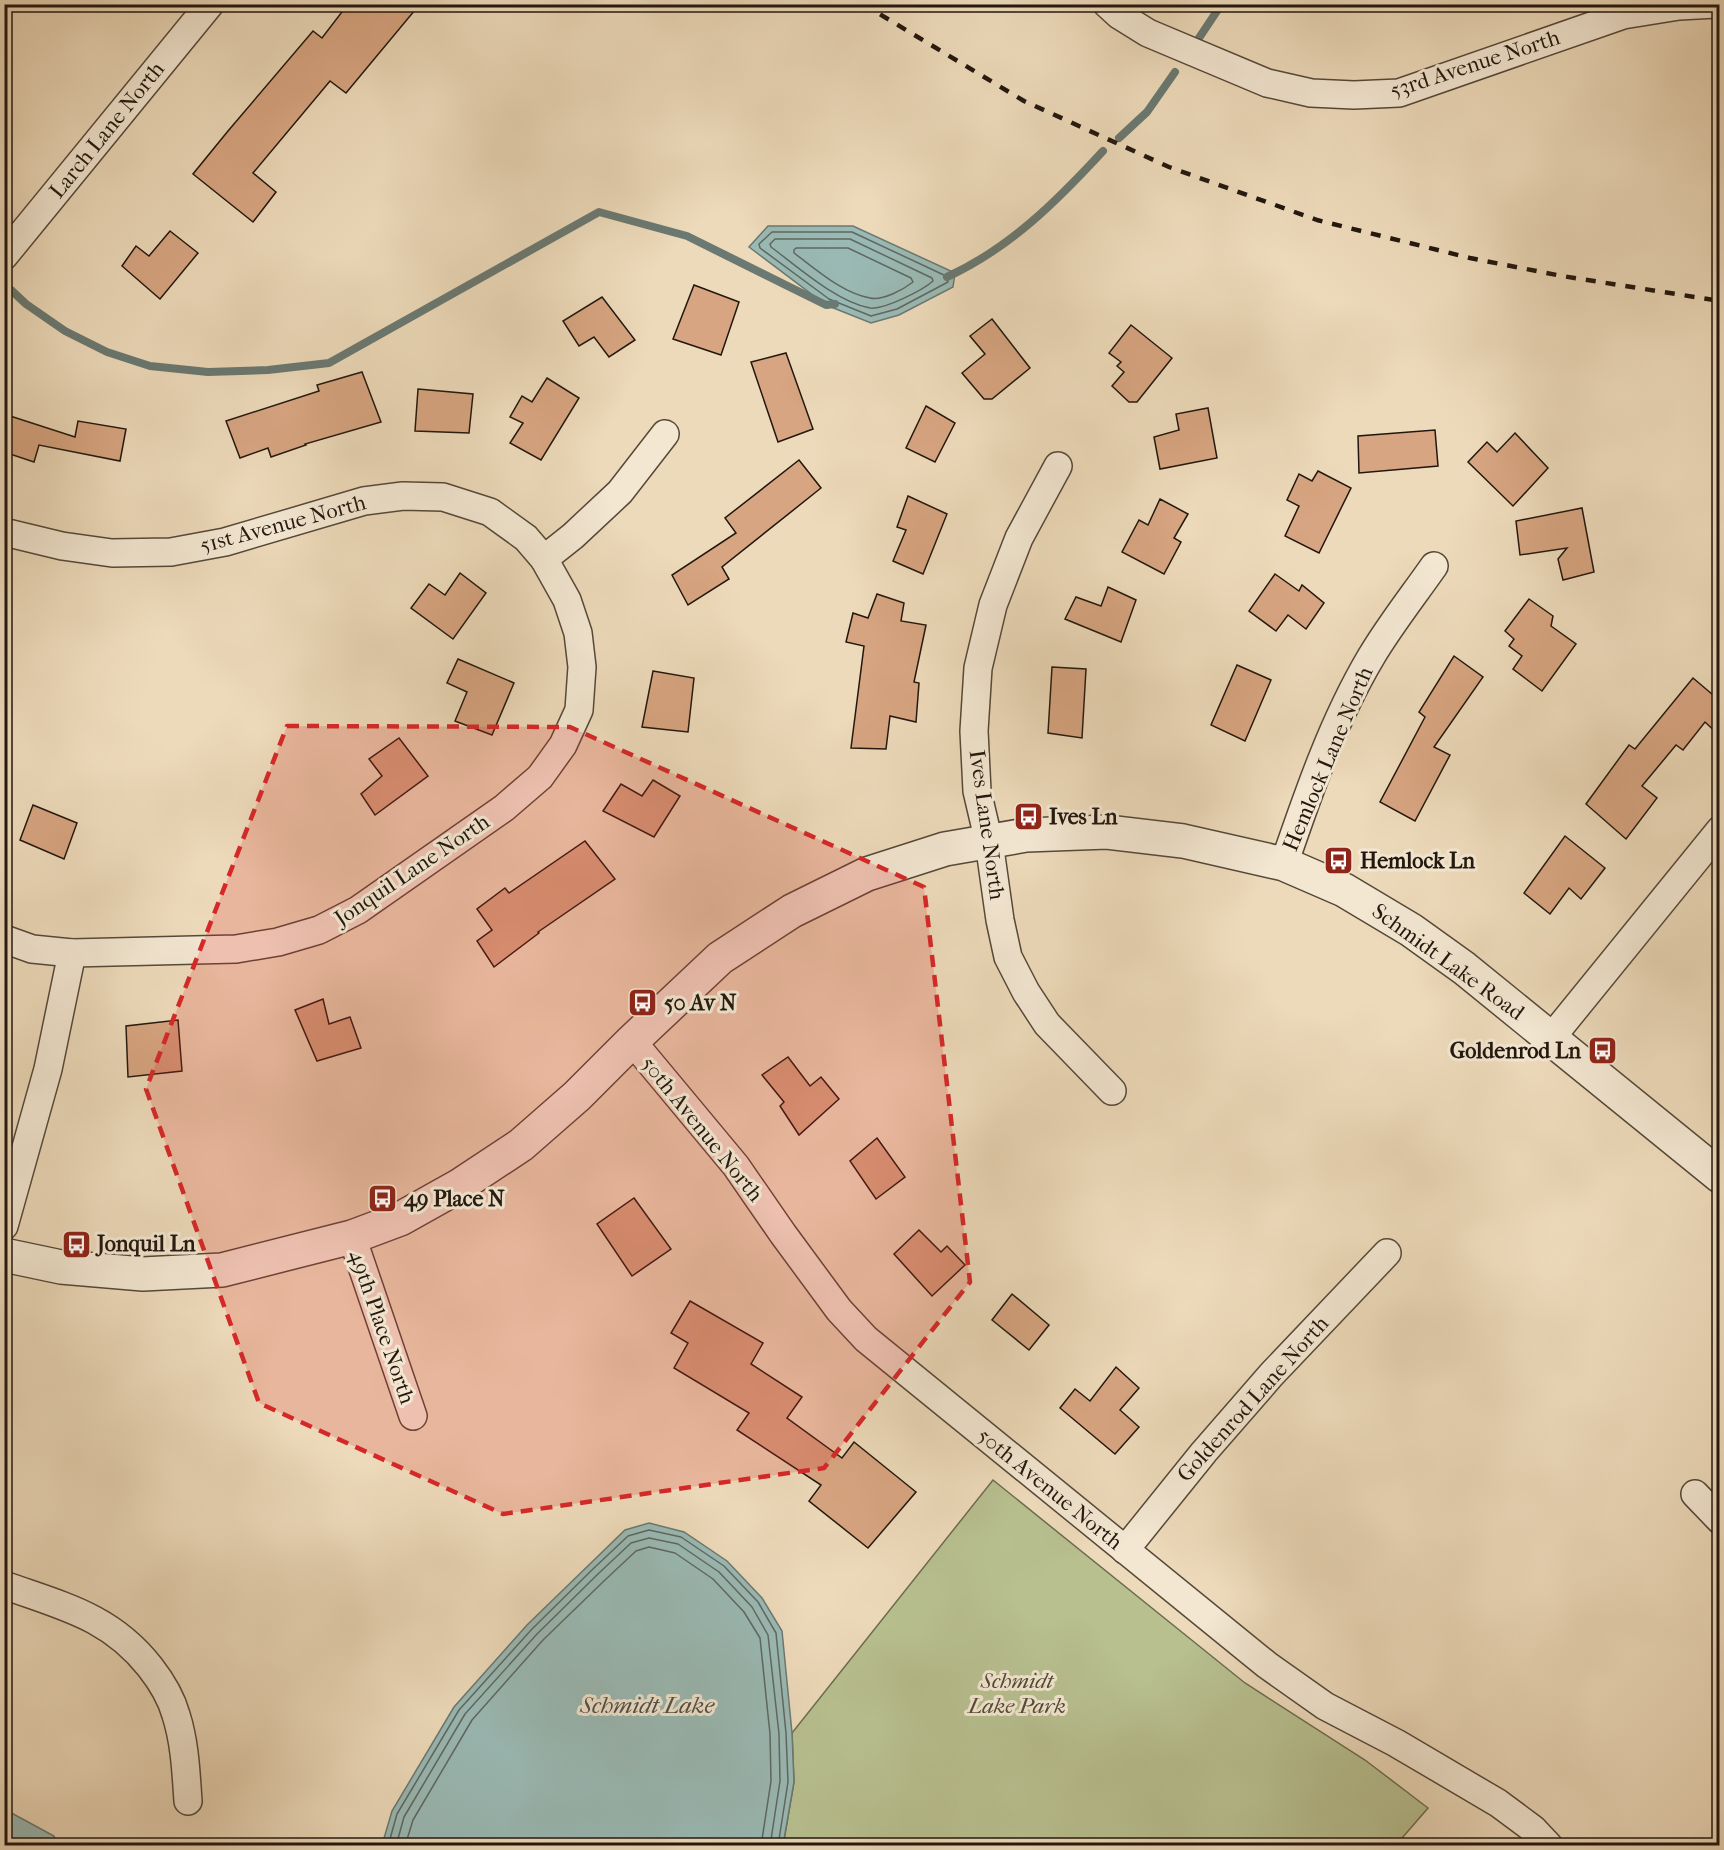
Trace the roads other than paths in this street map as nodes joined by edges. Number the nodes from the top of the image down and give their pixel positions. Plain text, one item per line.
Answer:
1 (210, 4) edge
2 (1107, 4) edge
3 (1716, 4) edge
4 (4, 256) edge
5 (665, 434) dead end
6 (1058, 466) dead end
7 (4, 532) edge
8 (544, 559) junction
9 (1434, 566) dead end
10 (1719, 832) edge
11 (989, 842) junction
12 (1284, 864) junction
13 (4, 939) edge
14 (72, 953) junction
15 (1551, 1038) junction
16 (632, 1041) junction
17 (1112, 1092) dead end
18 (1719, 1176) edge
19 (4, 1226) edge
20 (352, 1237) junction
21 (1387, 1253) dead end
22 (4, 1255) edge
23 (413, 1416) dead end
24 (1695, 1494) dead end
25 (1719, 1520) edge
26 (1125, 1550) junction
27 (4, 1585) edge
28 (188, 1801) dead end
29 (1549, 1845) edge

1 - 4 street, Larch Lane North
2 - 3 street, 53rd Avenue North
5 - 8 street
6 - 11 street, Ives Lane North
7 - 8 street, 51st Avenue North
8 - 14 street, Jonquil Lane North
9 - 12 street, Hemlock Lane North
10 - 15 street
11 - 12 street, Schmidt Lake Road
11 - 16 street, Schmidt Lake Road
11 - 17 street, Ives Lane North
12 - 15 street, Schmidt Lake Road
13 - 14 street
14 - 19 street
15 - 18 street, Schmidt Lake Road
16 - 20 street, Schmidt Lake Road
16 - 26 street, 50th Avenue North
20 - 22 street, Schmidt Lake Road
20 - 23 street, 49th Place North
21 - 26 street, Goldenrod Lane North
24 - 25 street
26 - 29 street, 50th Avenue North
27 - 28 street

